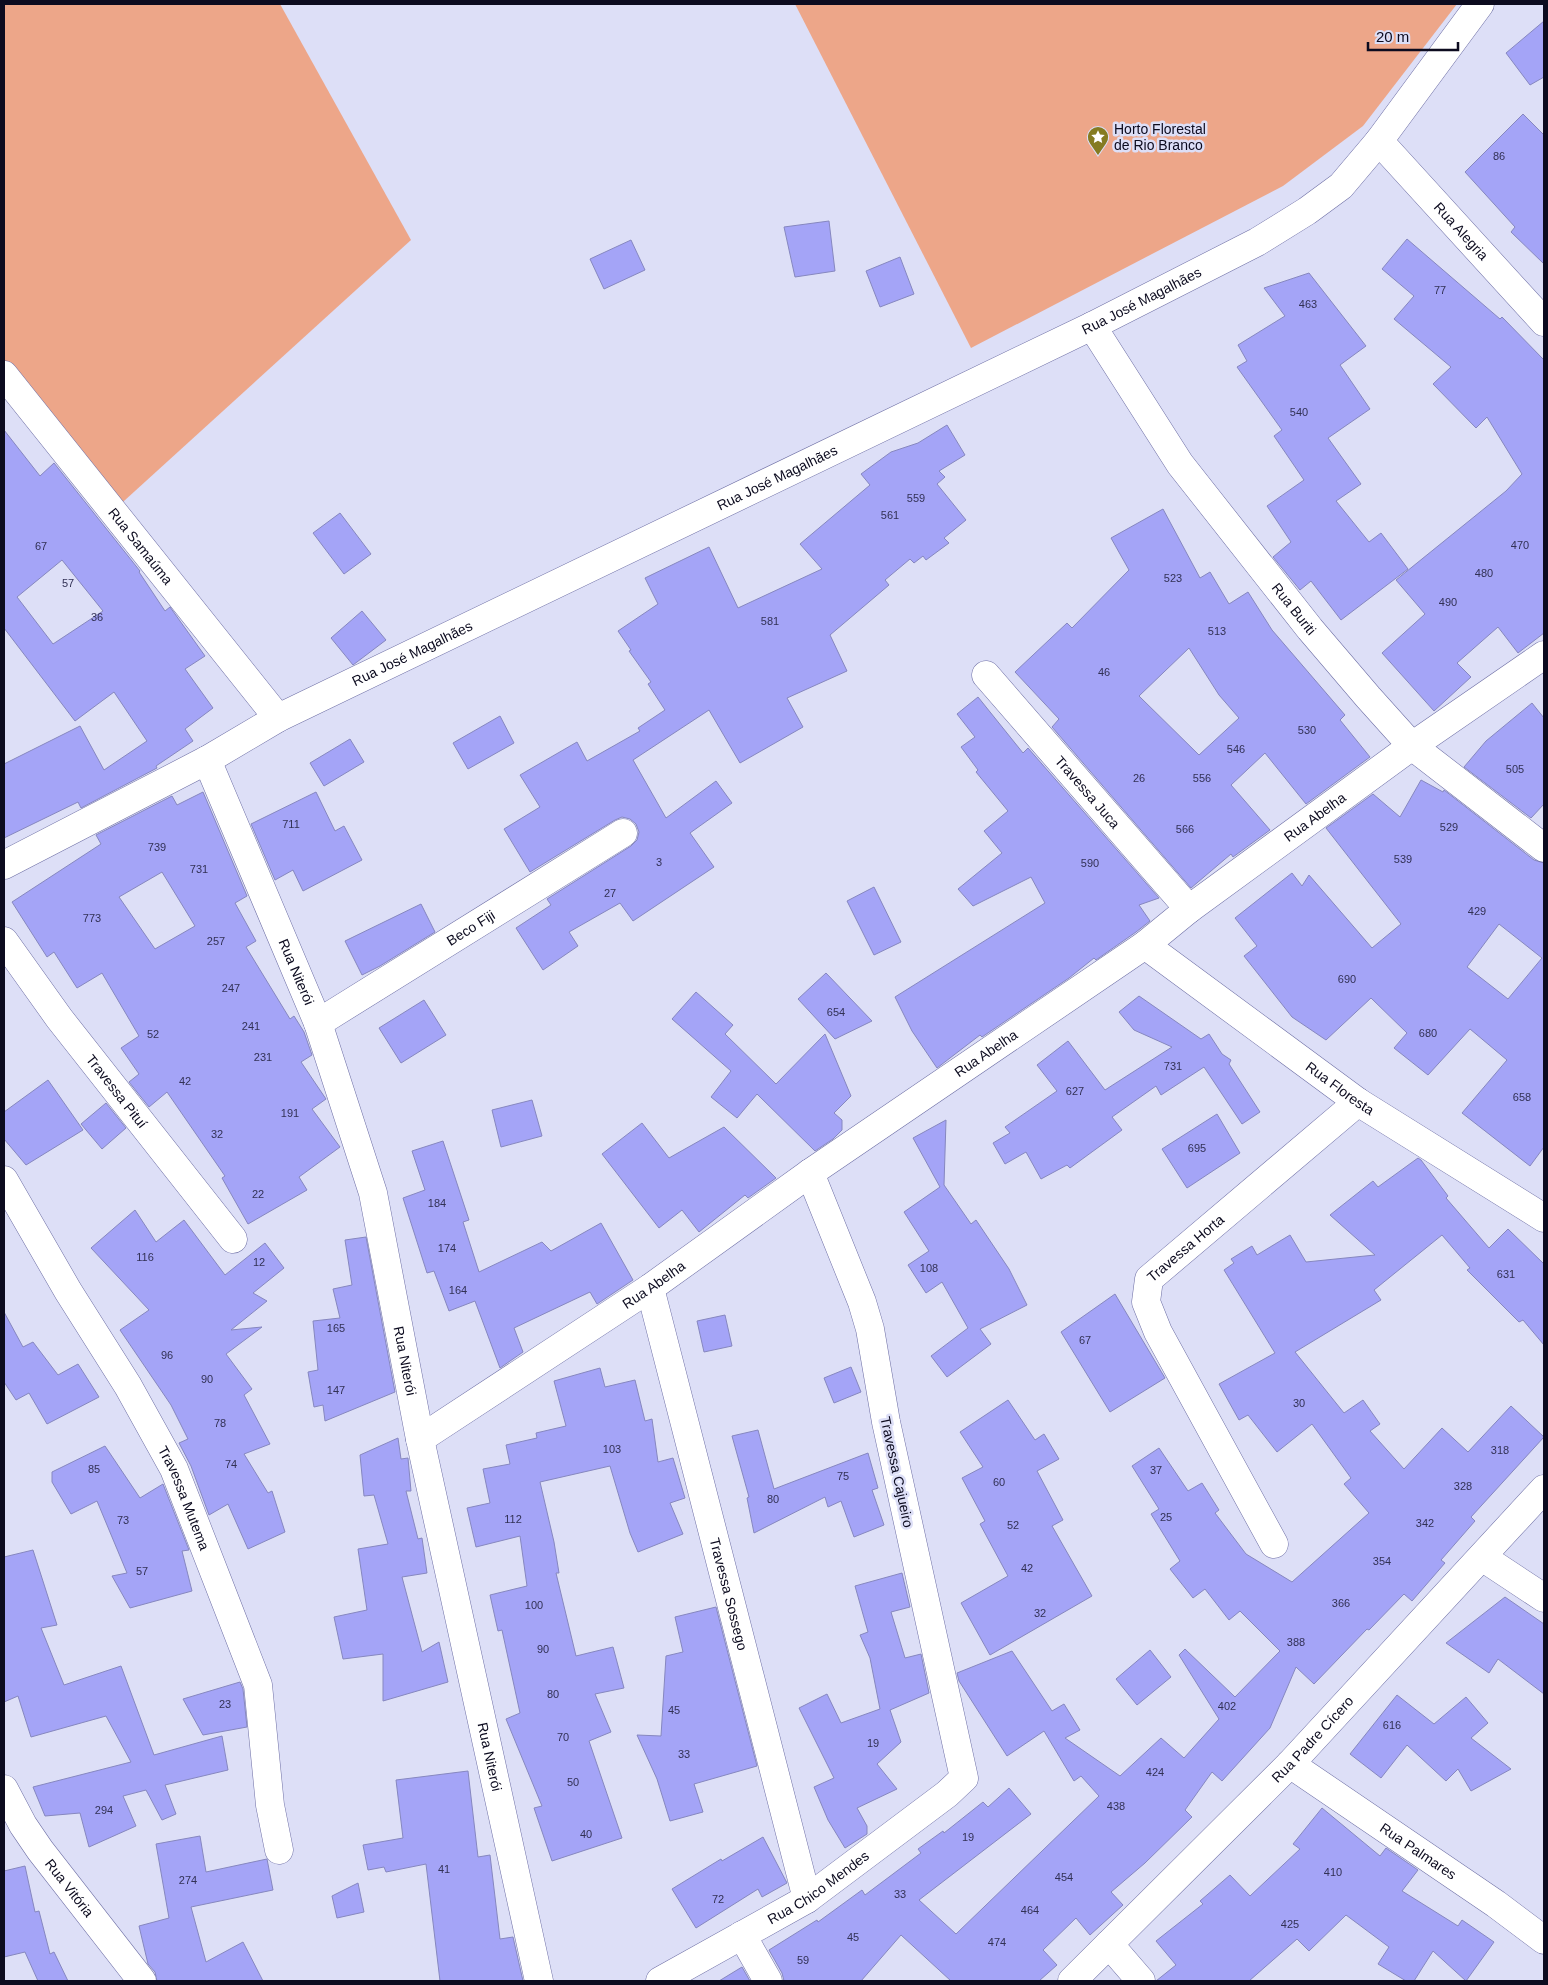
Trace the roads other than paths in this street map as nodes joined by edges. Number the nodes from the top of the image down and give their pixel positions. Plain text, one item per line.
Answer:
1 (1480, 4) edge
2 (1379, 141) junction
3 (1544, 322) edge
4 (1092, 326) junction
5 (4, 374) edge
6 (1544, 655) edge
7 (986, 675) dead end
8 (278, 718) junction
9 (1412, 746) junction
10 (207, 760) junction
11 (623, 833) dead end
12 (1544, 848) edge
13 (4, 865) edge
14 (1188, 909) junction
15 (4, 941) edge
16 (1145, 945) junction
17 (318, 1023) junction
18 (1358, 1102) junction
19 (810, 1172) junction
20 (4, 1180) edge
21 (1544, 1218) edge
22 (233, 1239) dead end
23 (650, 1288) junction
24 (420, 1439) junction
25 (1544, 1489) edge
26 (1274, 1544) dead end
27 (1482, 1558) junction
28 (1544, 1598) edge
29 (1290, 1764) junction
30 (964, 1778) joint
31 (4, 1789) edge
32 (279, 1850) dead end
33 (807, 1899) junction
34 (742, 1935) junction
35 (1544, 1940) edge
36 (1109, 1944) junction
37 (142, 1981) edge
38 (539, 1981) edge
39 (660, 1981) edge
40 (768, 1981) edge
41 (1072, 1981) edge
42 (1141, 1981) edge

1 - 2 street, Rua José Magalhães
2 - 3 street, Rua Alegria
2 - 4 street, Rua José Magalhães
4 - 8 street, Rua José Magalhães
4 - 9 street, Rua Buriti
5 - 8 street, Rua Samaúma
6 - 9 street, Rua Abelha
7 - 14 street, Travessa Juca
8 - 10 street, Rua José Magalhães
9 - 12 street, Rua Buriti
9 - 14 street, Rua Abelha
10 - 13 street, Rua José Magalhães
10 - 17 street, Rua Niterói
11 - 17 street, Beco Fiji
14 - 16 street, Rua Abelha
15 - 22 street, Travessa Pituí
16 - 18 street, Rua Floresta
16 - 19 street, Rua Abelha
17 - 24 street, Rua Niterói
18 - 21 street, Rua Floresta
18 - 26 street, Travessa Horta
19 - 23 street, Rua Abelha
19 - 30 street, Travessa Cajueiro
20 - 32 street, Travessa Mutema
23 - 24 street, Rua Abelha
23 - 33 street, Travessa Sossego
24 - 38 street, Rua Niterói
25 - 27 street, Rua Padre Cícero
27 - 28 street
27 - 29 street, Rua Padre Cícero
29 - 35 street, Rua Palmares
29 - 36 street, Rua Padre Cícero
30 - 33 street, Rua Chico Mendes
31 - 37 street, Rua Vitória
33 - 34 street, Rua Chico Mendes
34 - 39 street, Rua Chico Mendes
34 - 40 street
36 - 41 street, Rua Padre Cícero
36 - 42 street

